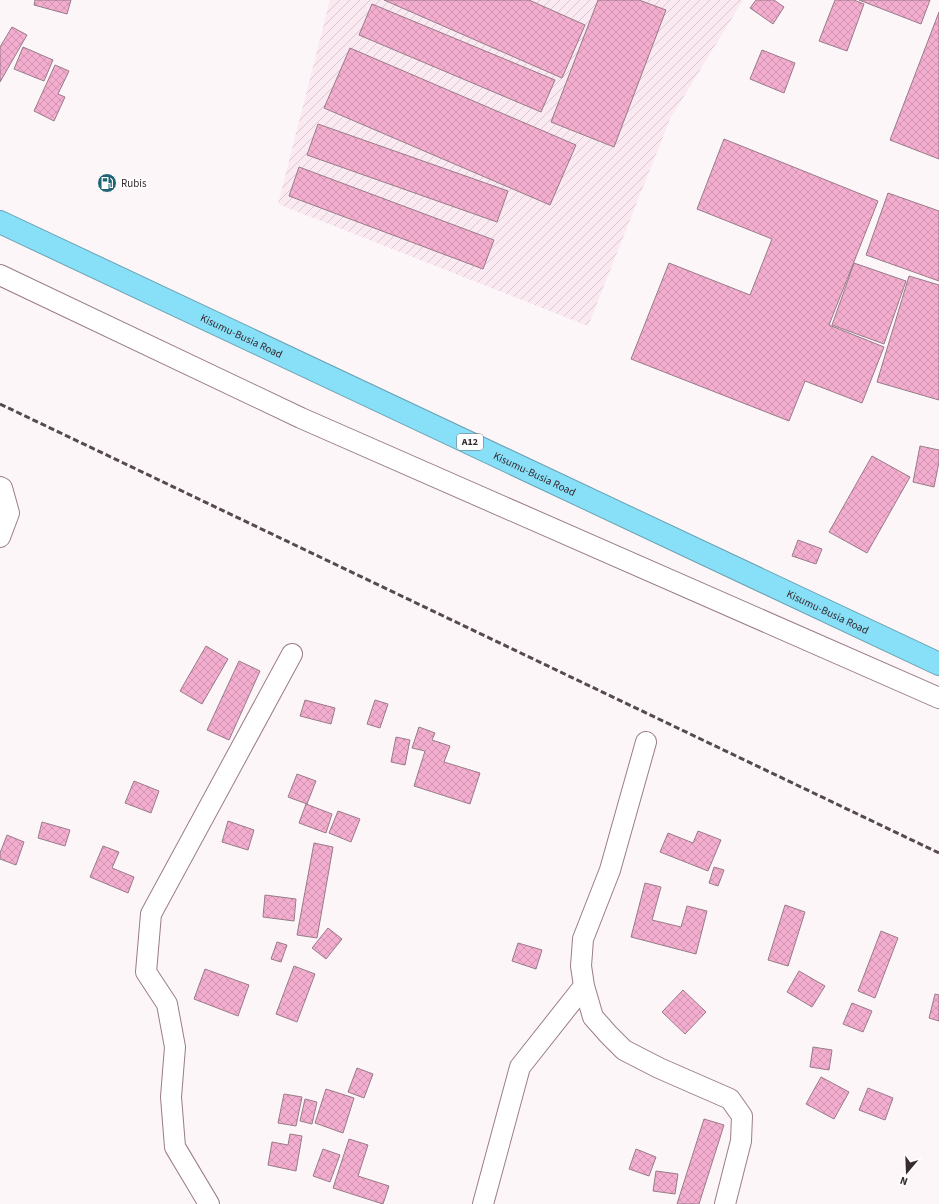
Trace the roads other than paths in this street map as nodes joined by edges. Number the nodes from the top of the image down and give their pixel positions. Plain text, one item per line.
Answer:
1 (0, 222) edge
2 (0, 275) edge
3 (0, 487) edge
4 (0, 537) edge
5 (292, 654) dead end
6 (939, 664) edge
7 (939, 698) edge
8 (646, 742) dead end
9 (584, 986) junction
10 (209, 1204) edge
11 (483, 1204) edge
12 (726, 1204) edge

1 - 6 highway, Kisumu-Busia Road / A12
2 - 7 street
3 - 4 street
5 - 10 street
8 - 9 street
9 - 11 street
9 - 12 street

